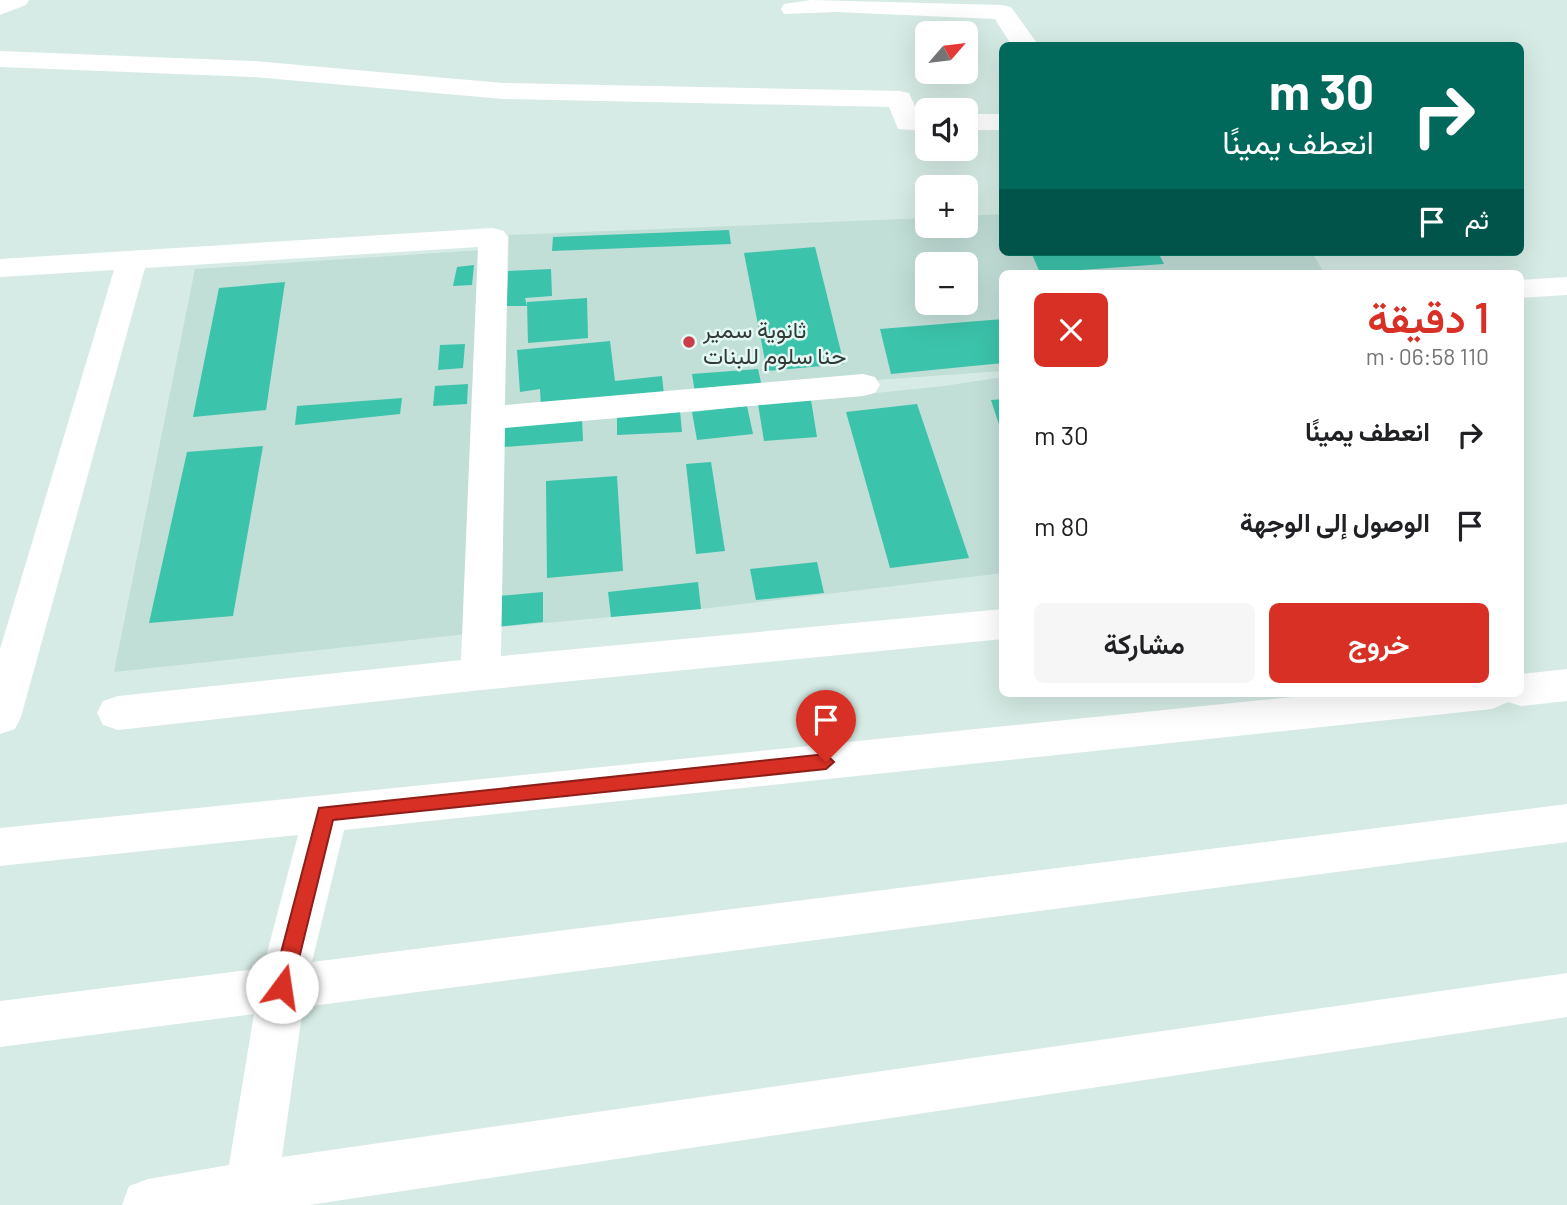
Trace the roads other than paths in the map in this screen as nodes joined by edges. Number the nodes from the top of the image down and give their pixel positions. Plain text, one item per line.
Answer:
1 (17, 0) edge
2 (0, 8) edge
3 (793, 9) dead end
4 (1021, 42) edge
5 (0, 59) edge
6 (978, 122) edge
7 (999, 122) edge
8 (915, 123) edge
9 (132, 261) junction
10 (0, 268) edge
11 (1567, 286) edge
12 (1524, 289) edge
13 (863, 385) dead end
14 (488, 418) junction
15 (999, 624) edge
16 (481, 674) junction
17 (1567, 685) edge
18 (1524, 690) edge
19 (1453, 697) edge
20 (118, 713) dead end
21 (0, 718) edge
22 (326, 813) junction
23 (1567, 823) edge
24 (0, 847) edge
25 (282, 987) junction
26 (1567, 995) edge
27 (0, 1024) edge
28 (252, 1196) edge
29 (148, 1205) edge

1 - 2 street
3 - 4 street
5 - 8 street
6 - 7 street
9 - 10 street
9 - 14 street
9 - 21 street
11 - 12 street
13 - 14 street
14 - 16 street
15 - 16 street
16 - 20 street
17 - 18 street
19 - 22 street
22 - 24 street
22 - 25 street
23 - 25 street
25 - 27 street
25 - 28 street
26 - 28 street
28 - 29 street

